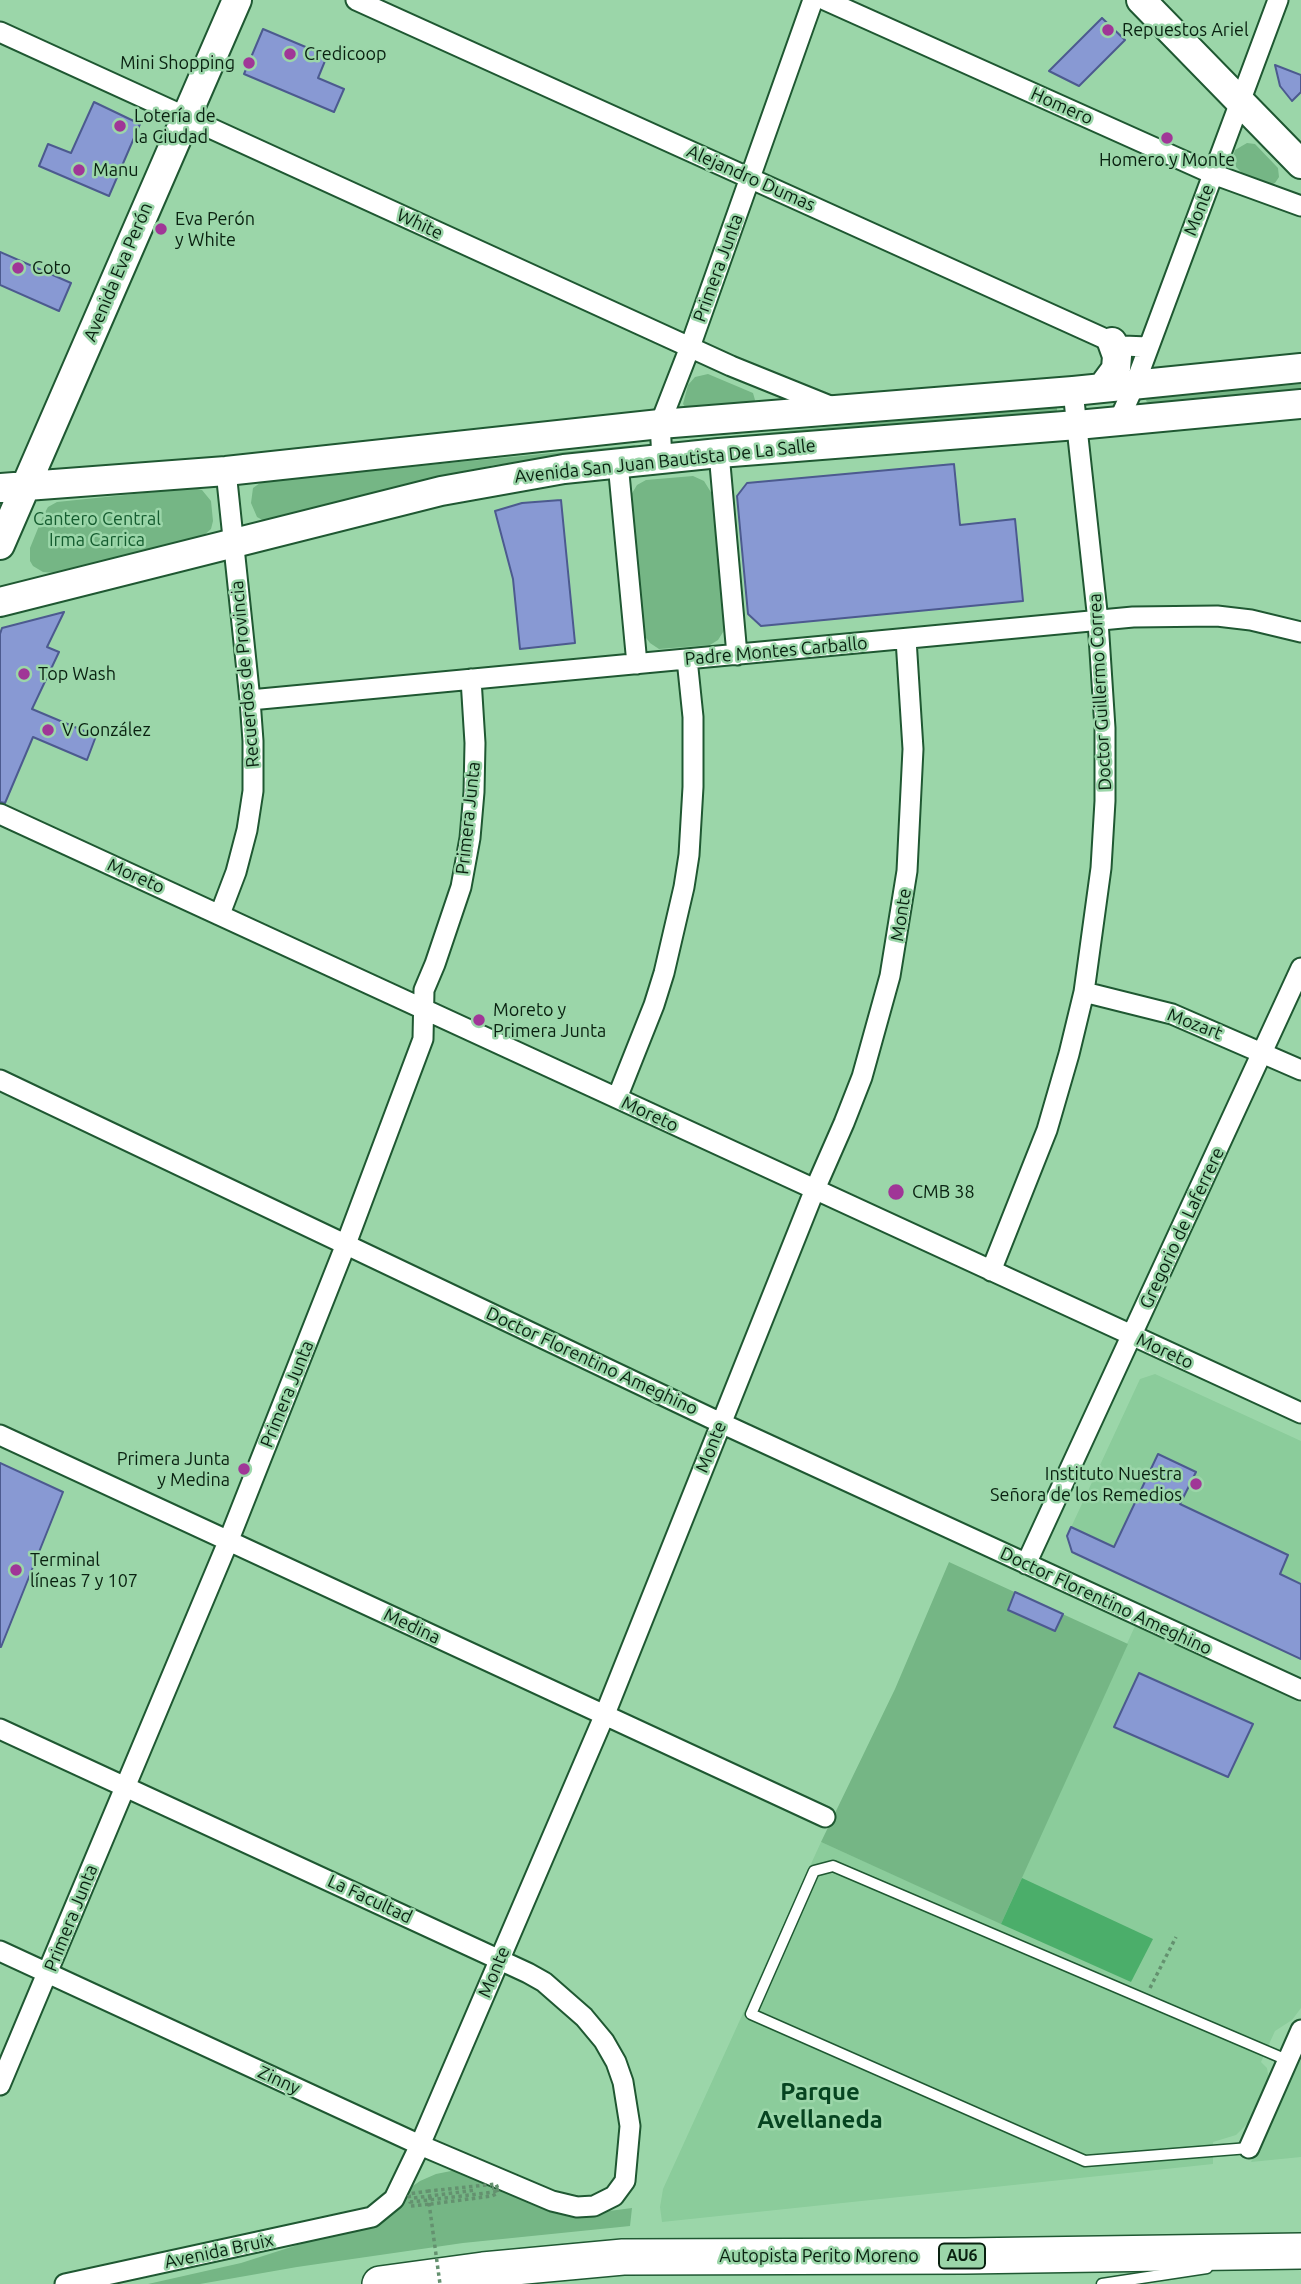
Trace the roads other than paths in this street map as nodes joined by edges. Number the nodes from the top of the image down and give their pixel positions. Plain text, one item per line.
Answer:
1 (237, 0) edge
2 (356, 0) edge
3 (813, 0) edge
4 (825, 0) edge
5 (1142, 0) edge
6 (1278, 0) edge
7 (0, 32) edge
8 (1240, 102) junction
9 (186, 116) junction
10 (1301, 164) edge
11 (1213, 174) junction
12 (750, 178) junction
13 (1301, 206) edge
14 (1112, 342) junction
15 (690, 347) junction
16 (1148, 347) junction
17 (1301, 368) edge
18 (1135, 384) junction
19 (1102, 388) junction
20 (1073, 391) junction
21 (1301, 404) edge
22 (843, 411) junction
23 (1119, 420) junction
24 (660, 424) junction
25 (1077, 425) junction
26 (719, 453) junction
27 (662, 458) junction
28 (618, 463) junction
29 (226, 471) junction
30 (0, 472) edge
31 (13, 487) edge
32 (233, 542) junction
33 (0, 545) edge
34 (0, 602) edge
35 (1098, 621) junction
36 (1301, 632) edge
37 (906, 639) junction
38 (737, 655) junction
39 (687, 659) junction
40 (637, 664) junction
41 (471, 679) junction
42 (250, 700) junction
43 (0, 814) edge
44 (220, 914) junction
45 (1301, 968) edge
46 (1084, 992) junction
47 (424, 1010) junction
48 (1263, 1053) junction
49 (1301, 1070) edge
50 (0, 1080) edge
51 (617, 1098) junction
52 (815, 1189) junction
53 (346, 1244) junction
54 (991, 1271) junction
55 (1132, 1336) junction
56 (1301, 1413) edge
57 (720, 1423) junction
58 (0, 1435) edge
59 (228, 1542) junction
60 (1026, 1564) junction
61 (1301, 1690) edge
62 (605, 1714) junction
63 (0, 1729) edge
64 (125, 1787) junction
65 (825, 1817) dead end
66 (0, 1951) edge
67 (500, 1959) junction
68 (48, 1973) junction
69 (1301, 2030) edge
70 (1287, 2060) junction
71 (0, 2085) edge
72 (419, 2145) junction
73 (1249, 2148) joint
74 (561, 2204) joint
75 (372, 2217) joint
76 (1301, 2252) edge
77 (1248, 2262) dead end
78 (1222, 2266) dead end
79 (65, 2284) edge
80 (380, 2284) edge
81 (1102, 2284) edge

1 - 9 street, Avenida Eva Perón
2 - 12 street, Alejandro Dumas
3 - 12 street, Primera Junta
4 - 11 street, Homero
5 - 8 street
6 - 8 street, Monte
7 - 9 street, White
8 - 10 street
8 - 11 street, Monte
9 - 15 street, White
9 - 31 street, Avenida Eva Perón
11 - 13 street, Homero
11 - 16 street, Monte
12 - 14 street, Alejandro Dumas
12 - 15 street, Primera Junta
14 - 16 street, Alejandro Dumas
14 - 19 street
15 - 22 street, White
15 - 24 street, Primera Junta
16 - 18 street, Monte
17 - 18 street, Avenida San Juan Bautista De La Salle
18 - 19 street, Avenida San Juan Bautista De La Salle
18 - 23 street, Monte
19 - 20 street, Avenida San Juan Bautista De La Salle
20 - 22 street, Avenida San Juan Bautista De La Salle
20 - 25 street, Doctor Guillermo Correa
21 - 23 street, Avenida San Juan Bautista De La Salle
22 - 24 street, Avenida San Juan Bautista De La Salle
23 - 25 street, Avenida San Juan Bautista De La Salle
24 - 27 street, Primera Junta
24 - 29 street, Avenida San Juan Bautista De La Salle
25 - 26 street, Avenida San Juan Bautista De La Salle
25 - 35 street, Doctor Guillermo Correa
26 - 27 street, Avenida San Juan Bautista De La Salle
26 - 38 street
27 - 28 street, Avenida San Juan Bautista De La Salle
28 - 32 street, Avenida San Juan Bautista De La Salle
28 - 40 street
29 - 31 street, Avenida San Juan Bautista De La Salle
29 - 32 street, Recuerdos de Provincia
30 - 31 street
31 - 33 street, Avenida Eva Perón
32 - 34 street, Avenida San Juan Bautista De La Salle
32 - 42 street, Recuerdos de Provincia
35 - 36 street, Padre Montes Carballo
35 - 37 street, Padre Montes Carballo
35 - 46 street, Doctor Guillermo Correa
37 - 38 street, Padre Montes Carballo
37 - 52 street, Monte
38 - 39 street, Padre Montes Carballo
39 - 40 street, Padre Montes Carballo
39 - 51 street
40 - 41 street, Padre Montes Carballo
41 - 42 street, Padre Montes Carballo
41 - 47 street, Primera Junta
42 - 44 street, Recuerdos de Provincia
43 - 44 street, Moreto
44 - 47 street, Moreto
45 - 48 street, Gregorio de Laferrere
46 - 48 street, Mozart
46 - 54 street, Doctor Guillermo Correa
47 - 51 street, Moreto
47 - 53 street, Primera Junta
48 - 49 street, Mozart
48 - 55 street, Gregorio de Laferrere
50 - 53 street, Doctor Florentino Ameghino
51 - 52 street, Moreto
52 - 54 street, Moreto
52 - 57 street, Monte
53 - 57 street, Doctor Florentino Ameghino
53 - 59 street, Primera Junta
54 - 55 street, Moreto
55 - 56 street, Moreto
55 - 60 street, Gregorio de Laferrere
57 - 60 street, Doctor Florentino Ameghino
57 - 62 street, Monte
58 - 59 street, Medina
59 - 62 street, Medina
59 - 64 street, Primera Junta
60 - 61 street, Doctor Florentino Ameghino
62 - 65 street, Medina
62 - 67 street, Monte
63 - 64 street, La Facultad
64 - 67 street, La Facultad
64 - 68 street, Primera Junta
66 - 68 street, Zinny
67 - 72 street, Monte
67 - 74 street, La Facultad
68 - 71 street, Primera Junta
68 - 72 street, Zinny
69 - 70 street
70 - 73 street
70 - 73 lane
72 - 74 street, Zinny
72 - 75 street, Monte
75 - 79 street, Avenida Bruix
76 - 77 lane
76 - 80 highway, Autopista Perito Moreno / AU6
78 - 81 lane

